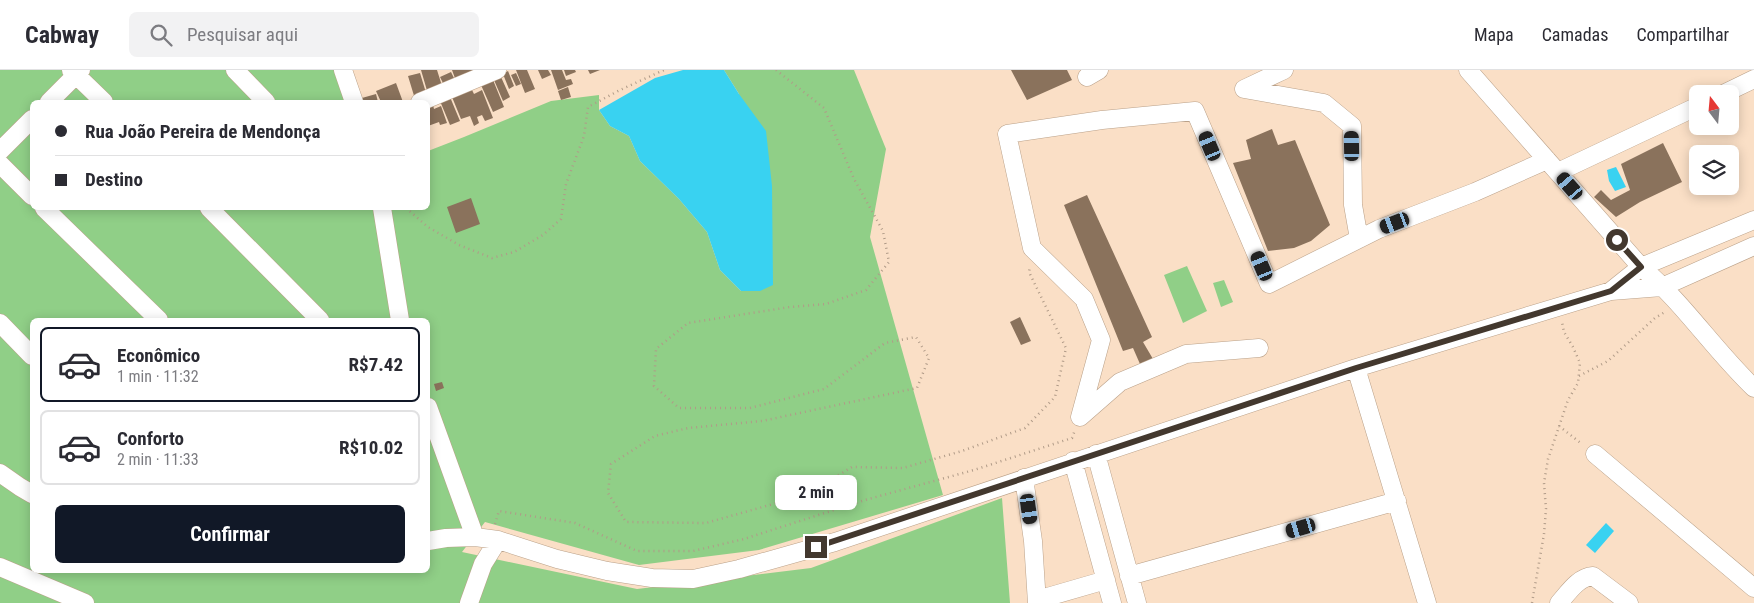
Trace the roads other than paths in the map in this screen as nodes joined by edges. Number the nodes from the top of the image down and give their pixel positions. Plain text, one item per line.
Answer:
1 (235, 70) edge
2 (343, 70) edge
3 (497, 70) edge
4 (1284, 70) edge
5 (1468, 70) edge
6 (76, 72) edge
7 (1754, 79) edge
8 (1739, 86) edge
9 (51, 100) edge
10 (102, 100) edge
11 (264, 100) edge
12 (353, 100) edge
13 (425, 100) edge
14 (1689, 110) edge
15 (30, 121) edge
16 (0, 151) edge
17 (0, 164) edge
18 (1553, 166) junction
19 (30, 194) edge
20 (46, 210) edge
21 (211, 210) edge
22 (383, 214) edge
23 (1754, 220) edge
24 (1359, 239) junction
25 (1754, 246) edge
26 (1641, 267) junction
27 (1662, 287) junction
28 (1611, 291) junction
29 (157, 318) edge
30 (318, 318) edge
31 (400, 318) edge
32 (0, 323) edge
33 (1259, 348) dead end
34 (30, 354) edge
35 (1356, 368) junction
36 (1746, 370) edge
37 (1754, 388) edge
38 (430, 415) edge
39 (433, 428) edge
40 (1096, 454) junction
41 (1595, 454) road end
42 (1073, 461) junction
43 (0, 473) edge
44 (1024, 478) junction
45 (30, 493) edge
46 (1397, 501) junction
47 (488, 539) junction
48 (430, 541) edge
49 (0, 567) edge
50 (1129, 576) junction
51 (1106, 580) junction
52 (1754, 588) edge
53 (1037, 602) edge
54 (85, 603) edge
55 (469, 603) edge
56 (1112, 603) edge
57 (1137, 603) edge
58 (1427, 603) edge
59 (1559, 603) edge
60 (1629, 603) edge

1 - 11 street
2 - 12 street
3 - 13 street
4 - 24 street
5 - 18 street
6 - 9 street
6 - 10 street
7 - 8 street
14 - 18 street
15 - 16 street
17 - 19 street
18 - 24 street
18 - 26 street
20 - 29 street
21 - 30 street
22 - 31 street
23 - 26 street
24 - 33 street
25 - 27 street
26 - 27 street
26 - 28 street
27 - 28 street
27 - 36 street
28 - 35 street
32 - 34 street
35 - 40 street
35 - 46 street
36 - 37 street
38 - 39 street
39 - 47 street
40 - 42 street
40 - 50 street
41 - 52 street
42 - 44 street
42 - 51 street
43 - 45 street
44 - 47 street
44 - 53 street
46 - 50 street
46 - 58 street
47 - 48 street
47 - 55 street
49 - 54 street
50 - 57 street
51 - 53 street
51 - 56 street
59 - 60 street

